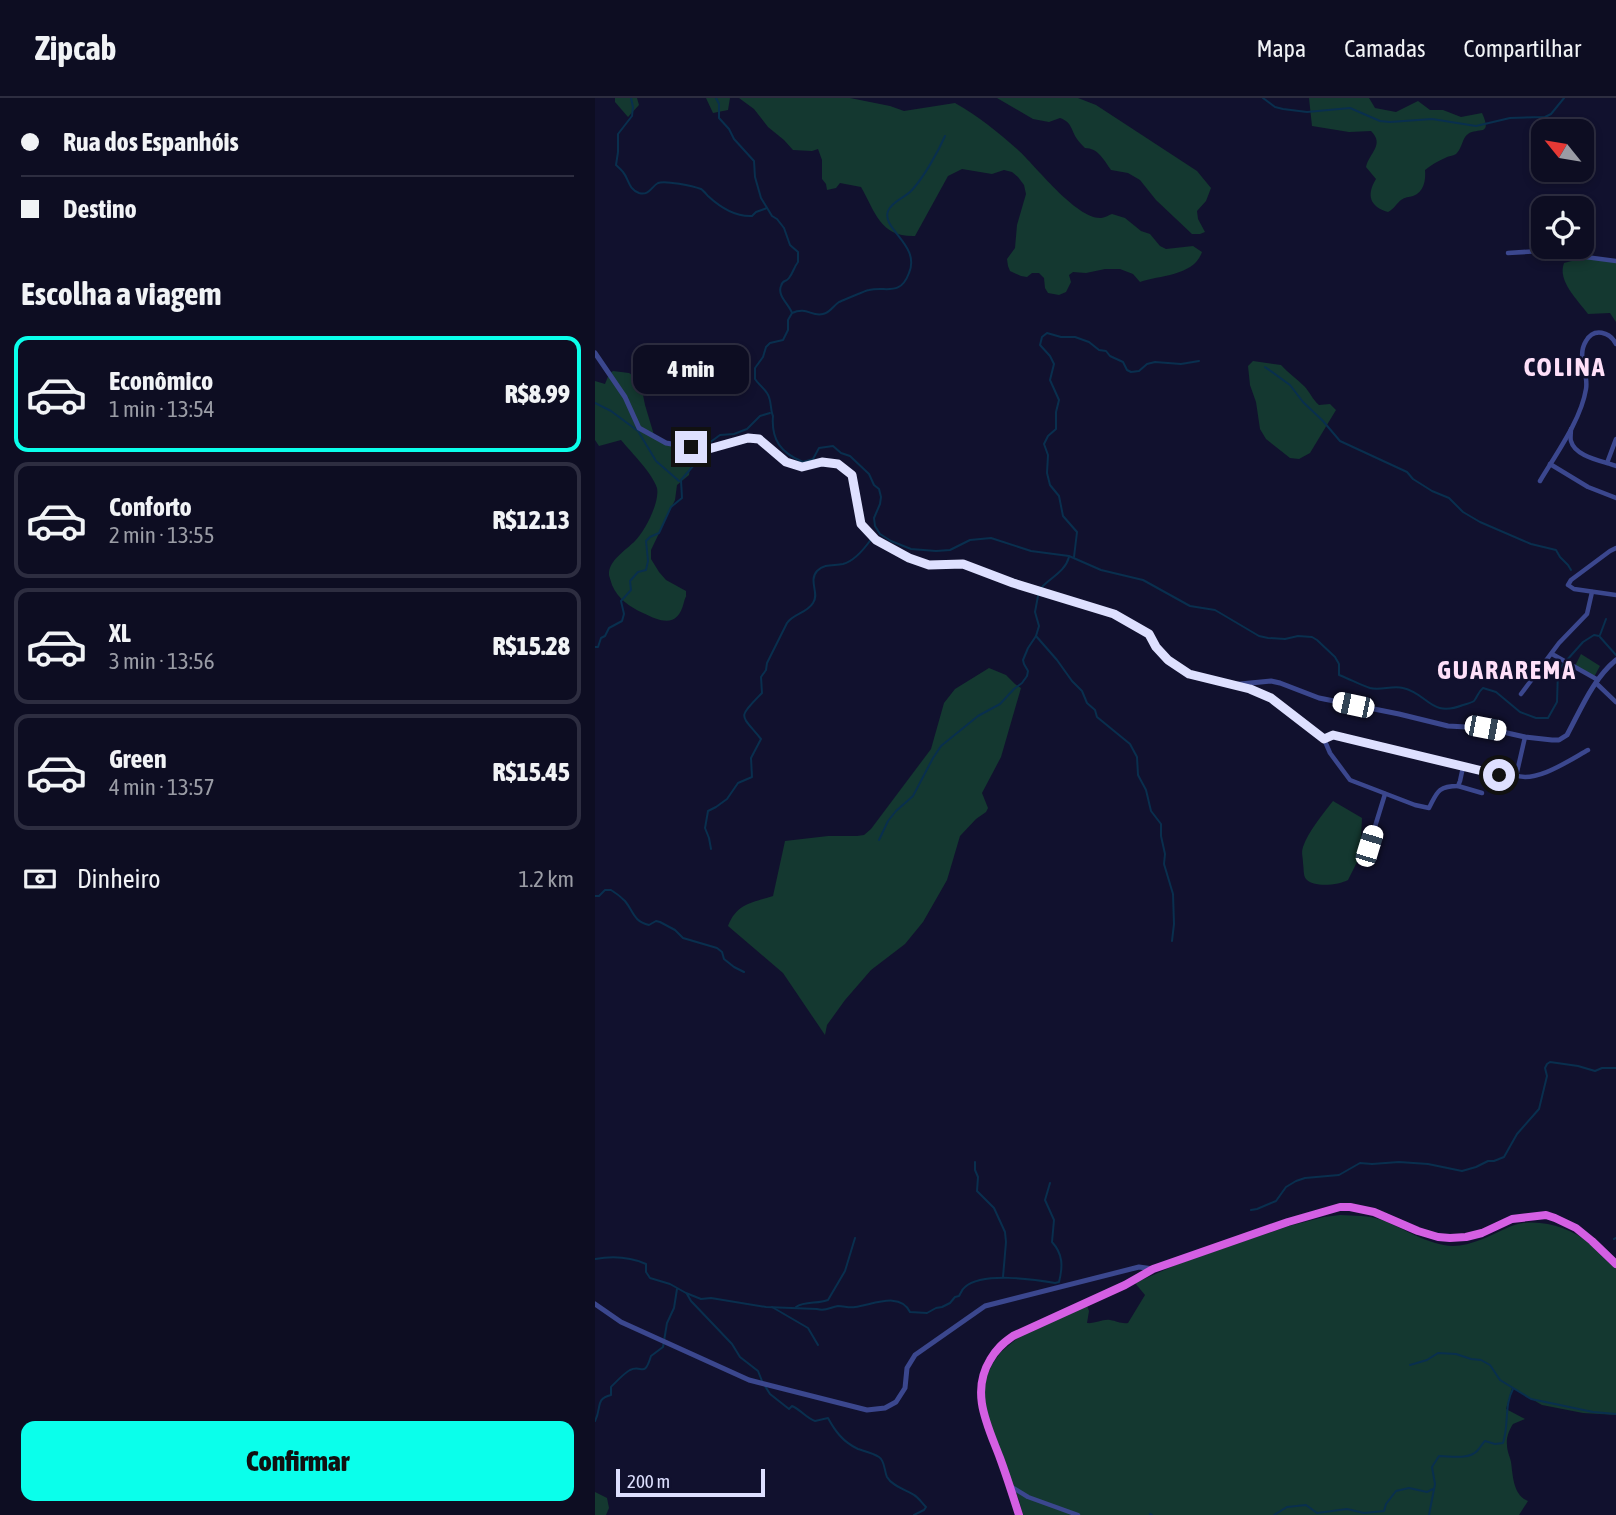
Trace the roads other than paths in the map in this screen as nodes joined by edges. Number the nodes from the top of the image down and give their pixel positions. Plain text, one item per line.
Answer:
1 (1509, 253) dead end
2 (1616, 261) edge
3 (1616, 344) edge
4 (595, 353) edge
5 (1571, 427) junction
6 (1616, 439) edge
7 (1607, 463) junction
8 (1550, 464) junction
9 (1616, 466) edge
10 (1540, 481) dead end
11 (1616, 498) edge
12 (1616, 548) edge
13 (1592, 592) junction
14 (1616, 595) edge
15 (1552, 654) junction
16 (1615, 660) edge
17 (1597, 681) junction
18 (1230, 685) junction
19 (1521, 694) dead end
20 (1616, 702) edge
21 (1525, 737) junction
22 (1324, 739) junction
23 (1588, 750) dead end
24 (1462, 767) junction
25 (1515, 775) junction
26 (1458, 786) junction
27 (1482, 793) dead end
28 (1385, 794) junction
29 (1369, 846) dead end
30 (1616, 1264) edge
31 (1153, 1269) junction
32 (595, 1304) edge
33 (1009, 1485) junction
34 (1019, 1515) edge
35 (1078, 1515) edge

1 - 2 street
3 - 5 street
4 - 18 street
5 - 7 street
5 - 8 street
6 - 7 street
7 - 9 street
8 - 10 street
8 - 11 street
12 - 13 street
13 - 14 street
13 - 15 street
15 - 17 street
15 - 19 street
16 - 17 street
17 - 20 street
17 - 21 street
18 - 21 street
18 - 22 street
21 - 25 street
22 - 24 street
22 - 28 street
23 - 25 street
24 - 25 street
24 - 26 street
26 - 27 street
26 - 28 street
28 - 29 street
30 - 31 highway
31 - 32 street
31 - 33 highway
33 - 34 highway
33 - 35 street

